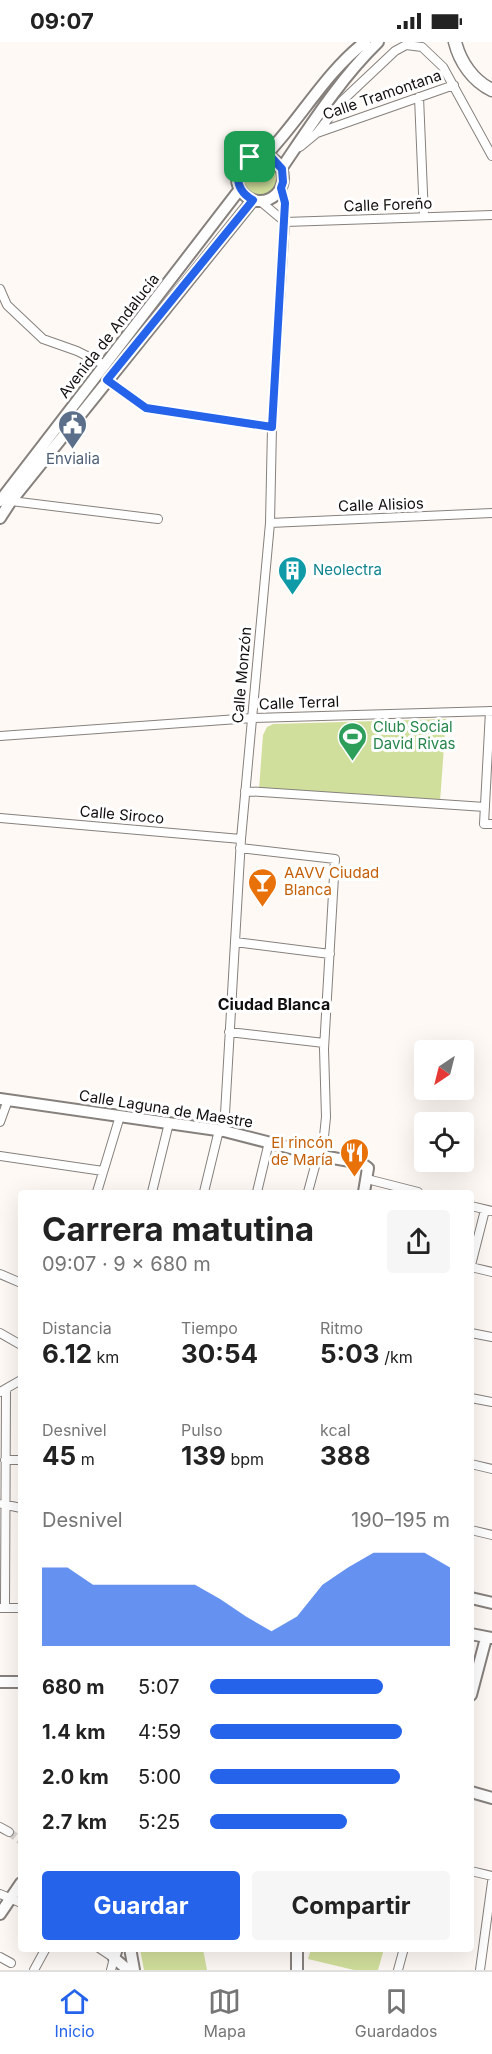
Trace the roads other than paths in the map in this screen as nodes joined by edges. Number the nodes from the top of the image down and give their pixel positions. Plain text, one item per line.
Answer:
1 (365, 42) edge
2 (378, 42) edge
3 (453, 44) edge
4 (454, 85) junction
5 (487, 87) edge
6 (419, 97) junction
7 (492, 99) edge
8 (316, 132) junction
9 (292, 154) junction
10 (265, 156) junction
11 (492, 156) edge
12 (282, 169) junction
13 (281, 188) junction
14 (240, 189) junction
15 (256, 200) junction
16 (492, 214) edge
17 (424, 217) junction
18 (285, 222) junction
19 (0, 289) edge
20 (105, 365) junction
21 (107, 380) junction
22 (272, 427) junction
23 (5, 501) edge
24 (492, 513) edge
25 (0, 518) edge
26 (158, 519) dead end
27 (270, 523) junction
28 (491, 711) edge
29 (252, 718) junction
30 (0, 736) edge
31 (245, 791) junction
32 (485, 807) junction
33 (0, 818) edge
34 (492, 824) edge
35 (241, 839) junction
36 (240, 848) junction
37 (235, 942) junction
38 (330, 954) junction
39 (229, 1032) junction
40 (324, 1043) junction
41 (4, 1100) edge
42 (120, 1116) junction
43 (0, 1122) edge
44 (168, 1123) junction
45 (221, 1130) junction
46 (269, 1142) junction
47 (320, 1155) junction
48 (0, 1156) edge
49 (103, 1171) junction
50 (367, 1179) junction
51 (98, 1190) edge
52 (152, 1190) edge
53 (205, 1190) edge
54 (257, 1190) edge
55 (310, 1190) edge
56 (364, 1190) edge
57 (410, 1190) edge
58 (474, 1207) edge
59 (489, 1210) edge
60 (474, 1257) edge
61 (474, 1267) edge
62 (492, 1272) edge
63 (0, 1274) edge
64 (18, 1282) edge
65 (0, 1334) edge
66 (474, 1334) edge
67 (492, 1337) edge
68 (18, 1343) edge
69 (18, 1382) edge
70 (3, 1391) edge
71 (474, 1399) edge
72 (492, 1402) edge
73 (5, 1460) junction
74 (18, 1460) edge
75 (474, 1465) edge
76 (492, 1469) edge
77 (3, 1504) edge
78 (18, 1507) edge
79 (474, 1531) edge
80 (492, 1535) edge
81 (474, 1599) edge
82 (492, 1603) edge
83 (2, 1608) edge
84 (18, 1608) edge
85 (474, 1635) edge
86 (489, 1638) edge
87 (474, 1679) edge
88 (0, 1682) edge
89 (18, 1682) edge
90 (474, 1793) edge
91 (492, 1798) edge
92 (0, 1827) edge
93 (9, 1832) tunnel mouth
94 (474, 1872) edge
95 (492, 1876) edge
96 (492, 1882) edge
97 (18, 1885) edge
98 (5, 1896) edge
99 (0, 1914) edge
100 (43, 1952) edge
101 (109, 1952) edge
102 (297, 1952) edge
103 (403, 1952) edge
104 (0, 1957) edge
105 (124, 1958) edge
106 (11, 1963) dead end
107 (34, 1970) edge
108 (111, 1970) edge
109 (134, 1970) edge
110 (298, 1970) edge
111 (398, 1970) edge
112 (480, 1970) edge

1 - 10 main road
2 - 9 main road
3 - 5 main road
4 - 6 street, Calle Tramontana
4 - 8 street
4 - 11 street
5 - 7 main road
6 - 8 street, Calle Tramontana
6 - 17 street
8 - 9 street, Calle Tramontana
9 - 12 main road
10 - 12 main road
10 - 14 main road
12 - 13 main road
13 - 15 main road
13 - 18 street, Calle Monzón
14 - 15 main road
14 - 20 main road, Avenida de Andalucía
15 - 18 street
15 - 21 main road, Avenida de Andalucía
16 - 17 street, Calle Foreño
17 - 18 street, Calle Foreño
18 - 22 street, Calle Monzón
19 - 20 street
20 - 23 main road, Avenida de Andalucía
21 - 22 street
21 - 23 main road, Avenida de Andalucía
22 - 27 street, Calle Monzón
23 - 25 main road, Avenida de Andalucía
23 - 26 street
24 - 27 street, Calle Alisios
27 - 29 street, Calle Monzón
28 - 29 street, Calle Terral
28 - 32 street
29 - 30 street, Calle Terral
29 - 31 street, Calle Monzón
31 - 32 street
31 - 35 street, Calle Monzón
32 - 34 street
33 - 35 street, Calle Siroco
35 - 36 street, Calle Monzón
36 - 37 street, Calle Monzón
36 - 38 street
37 - 38 street
37 - 39 street, Calle Monzón
38 - 40 street
39 - 40 street
39 - 45 street, Calle Monzón
40 - 47 street
41 - 42 main road, Calle Laguna de Maestre
41 - 43 street
42 - 44 main road, Calle Laguna de Maestre
42 - 49 street
44 - 45 main road, Calle Laguna de Maestre
44 - 52 street
45 - 46 main road, Calle Laguna de Maestre
45 - 53 street, Calle Monzón
46 - 47 main road, Calle Laguna de Maestre
46 - 54 street
47 - 50 main road, Calle Laguna de Maestre
47 - 55 street
48 - 49 street
49 - 51 street
50 - 56 main road
50 - 57 street
58 - 59 street
59 - 60 street
61 - 62 street
63 - 64 street
65 - 68 street
66 - 67 street
69 - 70 street
70 - 73 street
71 - 72 street
73 - 74 street
73 - 77 street
75 - 76 street
77 - 78 street
77 - 83 street
79 - 80 street
81 - 82 main road
83 - 84 street
85 - 86 main road
86 - 87 main road
88 - 89 main road
90 - 91 main road
92 - 93 street
94 - 95 street
96 - 112 street
97 - 98 main road
98 - 99 main road
100 - 107 street
101 - 105 street
102 - 110 main road
103 - 111 street
104 - 106 street
105 - 108 street
105 - 109 main road

